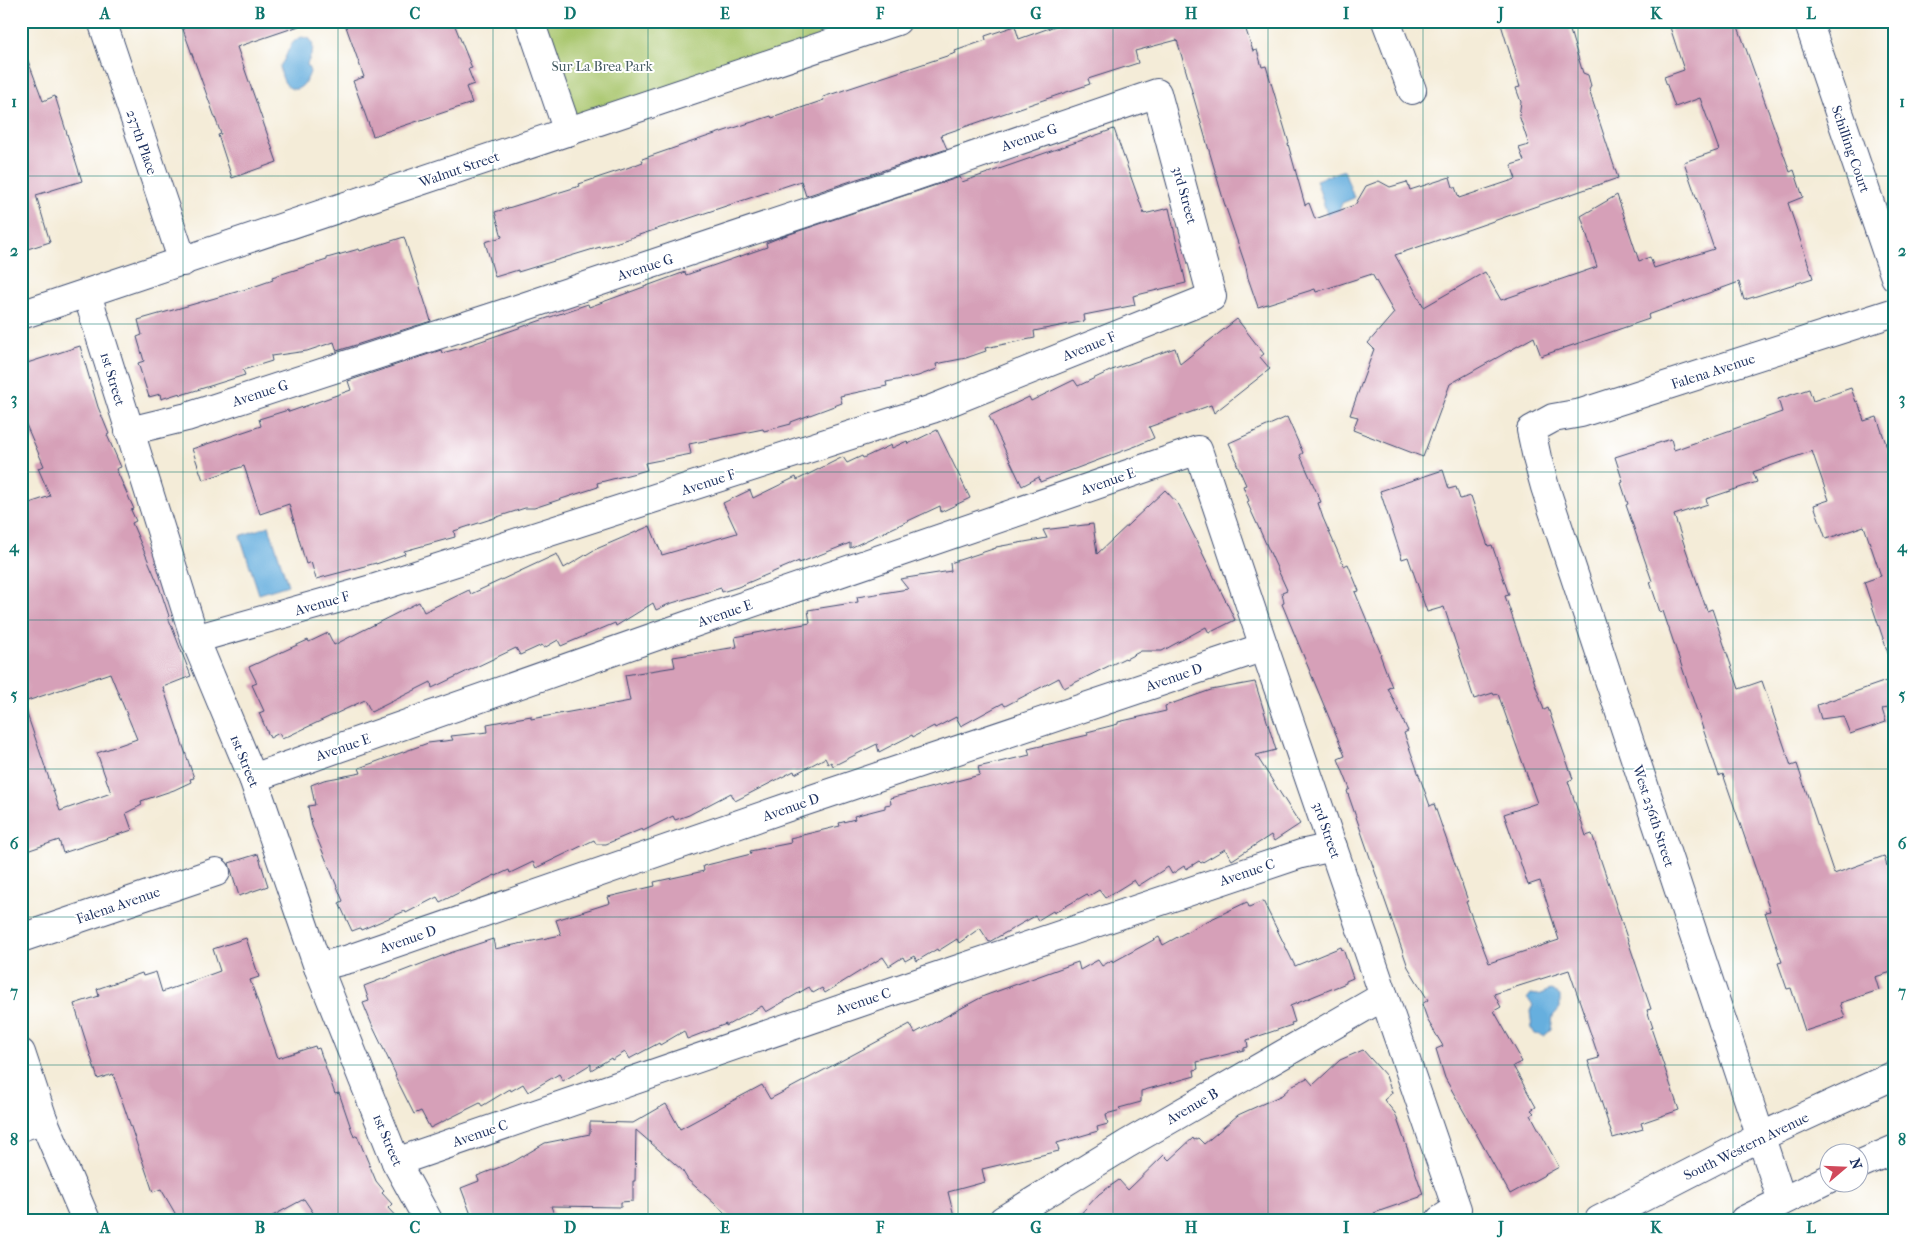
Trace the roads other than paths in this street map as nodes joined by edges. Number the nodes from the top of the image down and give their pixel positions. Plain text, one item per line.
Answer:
1 (102, 21) edge
2 (530, 21) edge
3 (897, 21) edge
4 (1386, 21) edge
5 (1808, 21) edge
6 (1412, 90) dead end
7 (1158, 93) joint
8 (568, 132) junction
9 (183, 262) junction
10 (1895, 277) edge
11 (87, 294) junction
12 (1212, 297) joint
13 (1895, 312) edge
14 (21, 315) edge
15 (1531, 430) joint
16 (129, 431) junction
17 (1198, 450) joint
18 (195, 640) junction
19 (1264, 647) junction
20 (253, 778) junction
21 (1333, 848) junction
22 (216, 872) dead end
23 (21, 938) edge
24 (318, 967) junction
25 (1384, 996) junction
26 (21, 1053) edge
27 (1895, 1075) edge
28 (32, 1123) edge
29 (1760, 1137) junction
30 (1895, 1149) edge
31 (1868, 1161) edge
32 (396, 1162) junction
33 (1818, 1184) edge
34 (1782, 1200) junction
35 (1449, 1215) edge
36 (86, 1220) edge
37 (428, 1220) edge
38 (1003, 1220) edge
39 (1599, 1220) edge
40 (1744, 1220) edge

1 - 9 street, 237th Place
2 - 8 street
3 - 8 street, Walnut Street
4 - 6 street
5 - 10 street, Schilling Court
7 - 12 street, 3rd Street
7 - 16 street, Avenue G
8 - 9 street, Walnut Street
9 - 11 street, Walnut Street
11 - 14 street, Walnut Street
11 - 16 street, 1st Street
12 - 18 street, Avenue F
13 - 15 street, Falena Avenue
15 - 29 street, West 236th Street
16 - 18 street, 1st Street
17 - 19 street, 3rd Street
17 - 20 street, Avenue E
18 - 20 street, 1st Street
19 - 21 street, 3rd Street
19 - 24 street, Avenue D
20 - 24 street, 1st Street
21 - 25 street, 3rd Street
21 - 32 street, Avenue C
22 - 23 street, Falena Avenue
24 - 32 street, 1st Street
25 - 35 street, 3rd Street
25 - 38 street, Avenue B
26 - 28 street
27 - 29 street, South Western Avenue
28 - 36 street
29 - 34 street, West 236th Street
29 - 39 street, South Western Avenue
30 - 31 street
32 - 37 street, 1st Street
33 - 34 street
34 - 40 street

